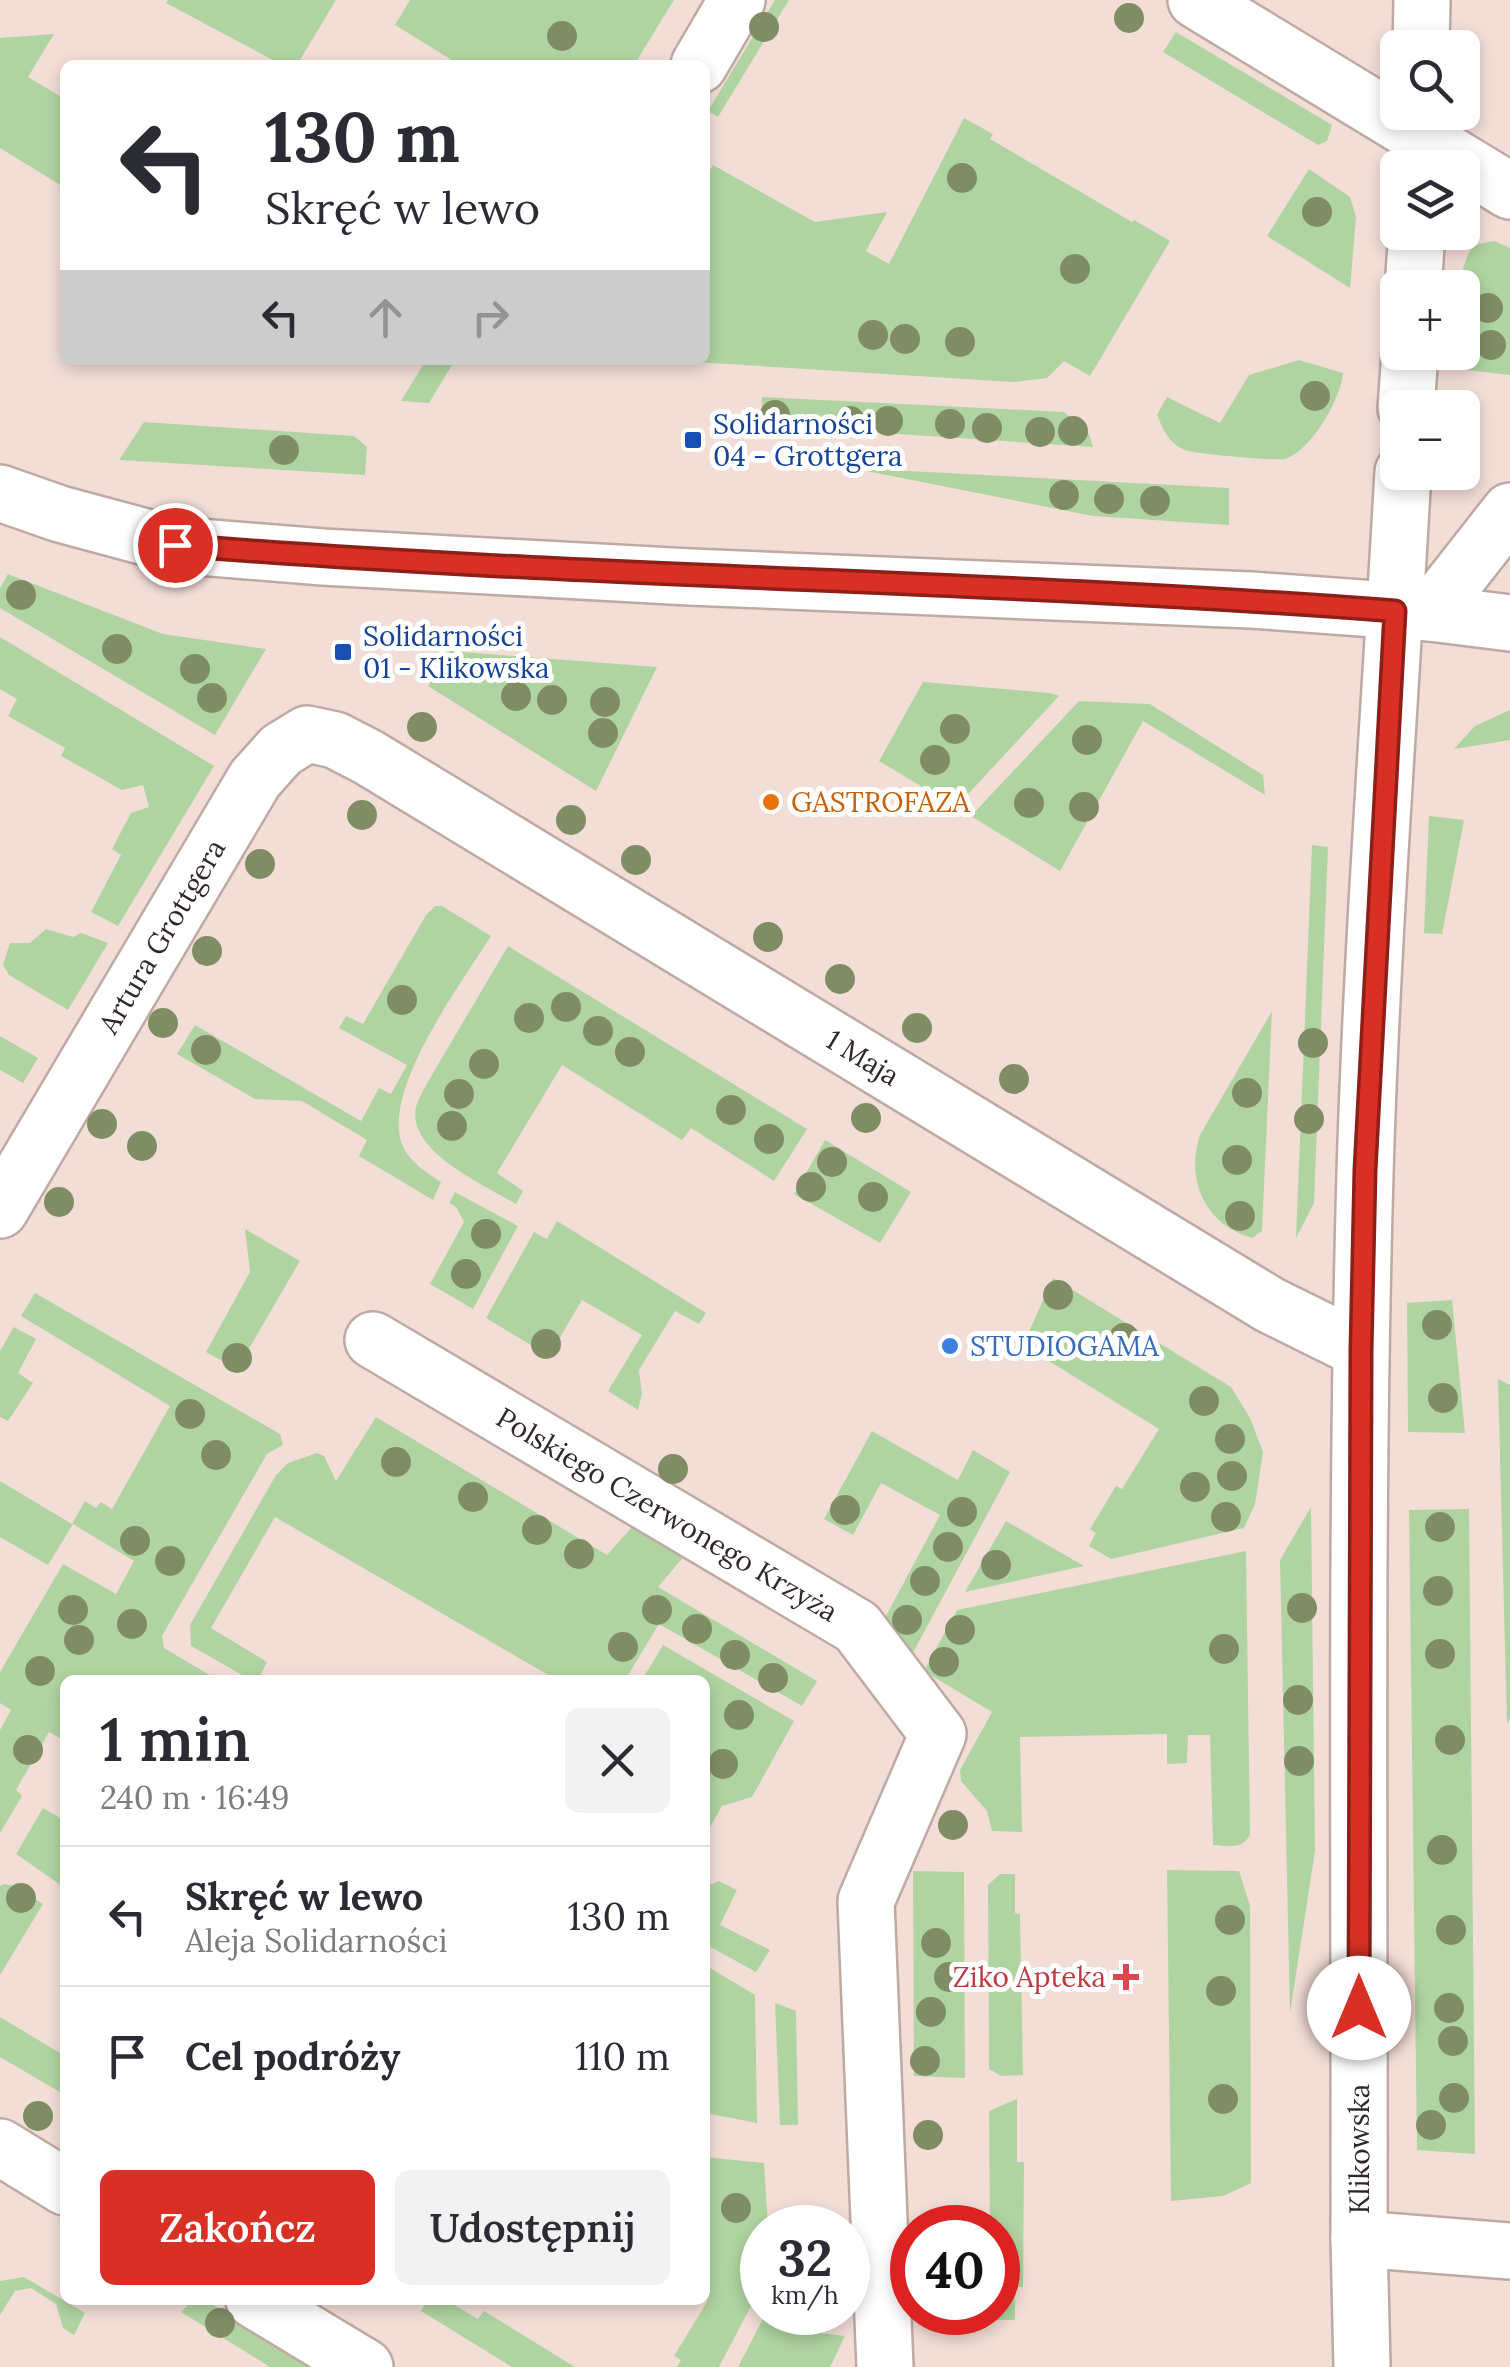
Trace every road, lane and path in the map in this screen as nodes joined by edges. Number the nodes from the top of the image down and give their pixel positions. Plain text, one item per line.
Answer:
1 (738, 0) edge
2 (1196, 0) edge
3 (1422, 0) edge
4 (1422, 30) edge
5 (703, 60) edge
6 (1419, 138) edge
7 (1510, 191) edge
8 (1404, 490) edge
9 (0, 493) edge
10 (1510, 511) edge
11 (1413, 612) junction
12 (1510, 623) edge
13 (368, 757) joint
14 (0, 1210) edge
15 (373, 1340) dead end
16 (1361, 1350) junction
17 (0, 2148) edge
18 (60, 2183) edge
19 (1358, 2239) junction
20 (1510, 2251) edge
21 (262, 2305) edge
22 (365, 2367) edge
23 (885, 2367) edge
24 (1362, 2367) edge

1 - 5 street
2 - 6 street
3 - 4 street
6 - 7 street
8 - 11 street, Klikowska
9 - 11 street
10 - 11 street
11 - 12 street
11 - 16 street, Klikowska
13 - 14 street, Artura Grottgera
13 - 16 street, 1 Maja
15 - 23 street, Polskiego Czerwonego Krzyża
16 - 19 street, Klikowska
17 - 18 street
19 - 20 street
19 - 24 street, Klikowska
21 - 22 street

